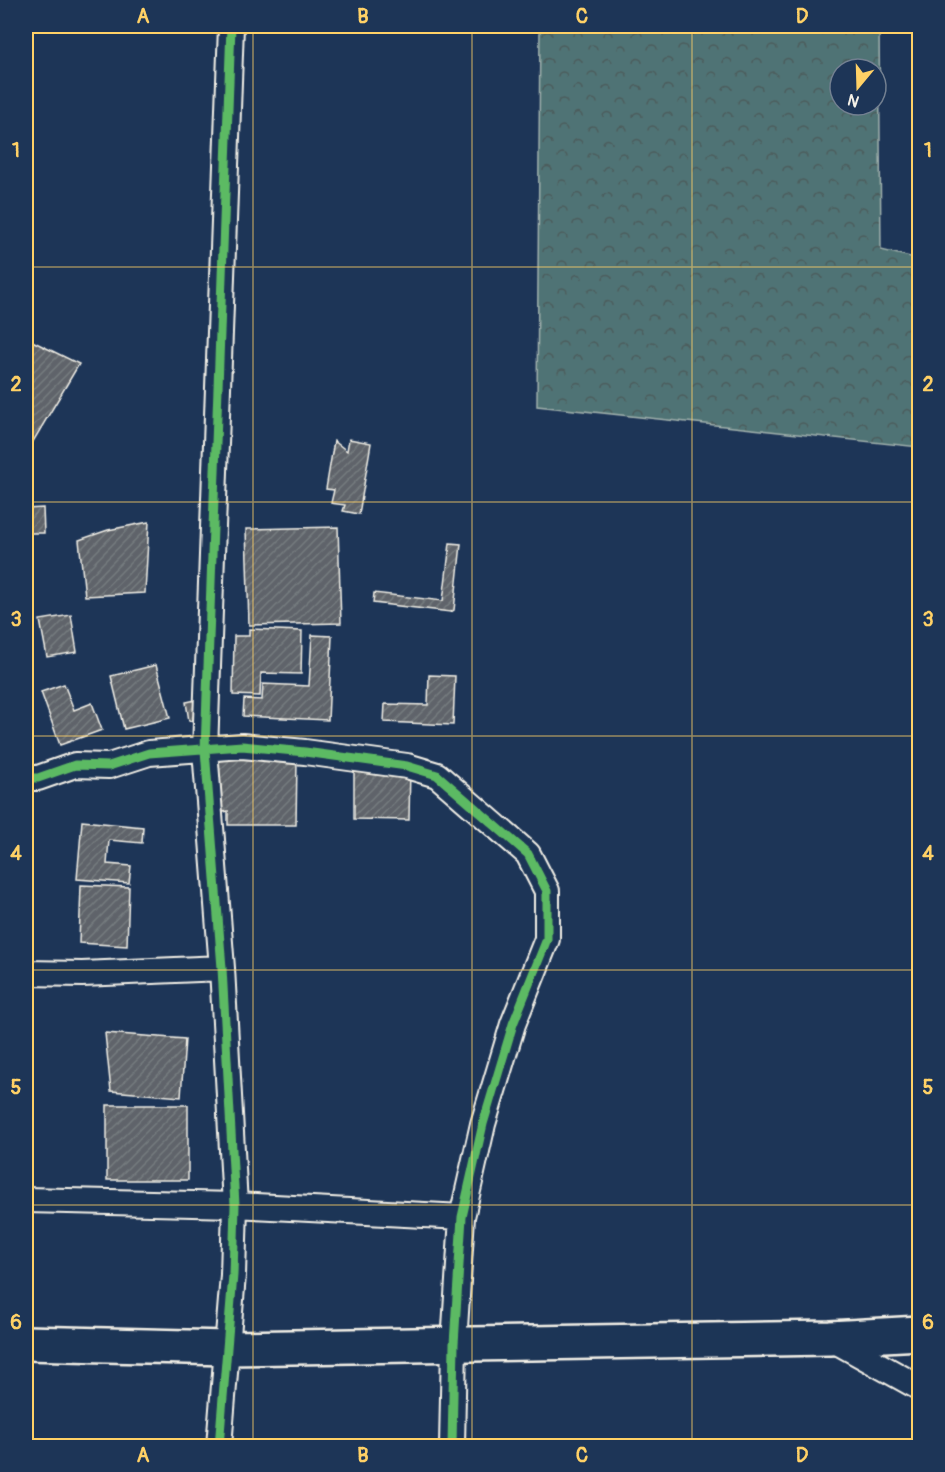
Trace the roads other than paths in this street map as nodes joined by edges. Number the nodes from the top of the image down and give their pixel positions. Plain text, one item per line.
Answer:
1 (231, 26) edge
2 (205, 750) junction
3 (26, 778) edge
4 (222, 968) junction
5 (26, 973) edge
6 (26, 1200) edge
7 (235, 1205) junction
8 (462, 1217) junction
9 (920, 1333) edge
10 (830, 1338) junction
11 (26, 1342) edge
12 (454, 1344) junction
13 (227, 1348) junction
14 (920, 1388) edge
15 (219, 1446) edge
16 (452, 1446) edge

1 - 2 street
2 - 3 street
2 - 4 street
2 - 8 street
4 - 5 street
4 - 7 street
6 - 7 street
7 - 8 street
7 - 13 street
8 - 12 street
9 - 10 street
10 - 12 street
10 - 14 street
11 - 13 street
12 - 13 street
12 - 16 street
13 - 15 street

